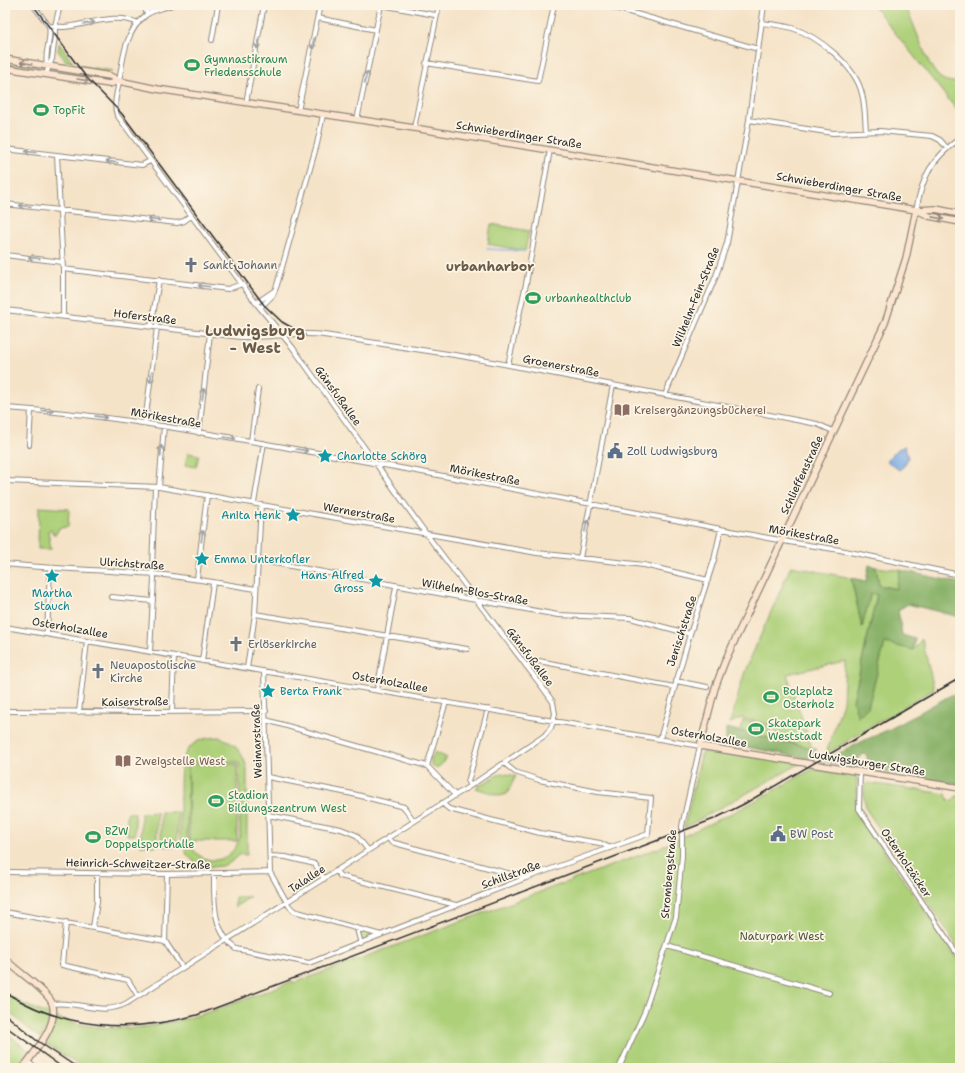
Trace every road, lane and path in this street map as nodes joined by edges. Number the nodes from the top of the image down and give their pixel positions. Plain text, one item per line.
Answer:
1 (32, 5) edge
2 (60, 5) edge
3 (144, 5) edge
4 (172, 5) edge
5 (218, 5) edge
6 (264, 5) edge
7 (320, 5) edge
8 (382, 5) edge
9 (439, 5) edge
10 (554, 5) edge
11 (605, 5) edge
12 (764, 5) edge
13 (947, 5) edge
14 (960, 8) edge
15 (147, 14) junction
16 (435, 15) junction
17 (318, 18) junction
18 (138, 23) junction
19 (761, 23) junction
20 (49, 26) junction
21 (55, 26) junction
22 (376, 30) junction
23 (212, 40) dead end
24 (758, 48) junction
25 (5, 59) edge
26 (426, 63) junction
27 (48, 66) junction
28 (5, 68) edge
29 (46, 74) junction
30 (119, 81) junction
31 (246, 103) junction
32 (298, 111) junction
33 (323, 115) junction
34 (356, 120) junction
35 (749, 120) junction
36 (414, 128) junction
37 (866, 130) junction
38 (960, 138) edge
39 (947, 148) junction
40 (5, 149) edge
41 (550, 150) junction
42 (57, 155) junction
43 (150, 161) junction
44 (739, 180) junction
45 (5, 204) edge
46 (60, 209) junction
47 (916, 210) junction
48 (960, 214) edge
49 (190, 216) junction
50 (960, 222) edge
51 (5, 255) edge
52 (62, 262) junction
53 (63, 269) junction
54 (159, 280) junction
55 (242, 284) junction
56 (274, 291) junction
57 (256, 304) junction
58 (260, 308) junction
59 (5, 310) edge
60 (63, 316) junction
61 (151, 327) junction
62 (157, 327) junction
63 (210, 333) junction
64 (282, 335) junction
65 (508, 365) junction
66 (613, 385) junction
67 (258, 389) dead end
68 (665, 395) junction
69 (5, 408) edge
70 (31, 410) junction
71 (145, 423) junction
72 (164, 426) junction
73 (833, 432) junction
74 (199, 433) junction
75 (251, 441) junction
76 (264, 443) junction
77 (29, 445) dead end
78 (376, 463) junction
79 (5, 481) edge
80 (157, 487) junction
81 (208, 495) junction
82 (254, 503) junction
83 (590, 504) junction
84 (261, 505) junction
85 (721, 529) junction
86 (427, 535) junction
87 (783, 541) junction
88 (580, 558) junction
89 (258, 560) junction
90 (5, 564) edge
91 (50, 568) junction
92 (153, 574) junction
93 (960, 575) edge
94 (197, 579) junction
95 (708, 580) junction
96 (213, 583) junction
97 (396, 587) junction
98 (256, 589) junction
99 (111, 597) dead end
100 (153, 601) junction
101 (477, 601) junction
102 (255, 614) junction
103 (5, 627) edge
104 (47, 634) junction
105 (690, 634) junction
106 (387, 635) junction
107 (87, 641) junction
108 (467, 649) dead end
109 (150, 652) junction
110 (174, 656) junction
111 (202, 661) junction
112 (526, 666) junction
113 (247, 668) junction
114 (264, 671) junction
115 (676, 681) junction
116 (674, 687) junction
117 (707, 687) dead end
118 (377, 690) junction
119 (446, 702) junction
120 (488, 709) junction
121 (5, 711) edge
122 (172, 711) junction
123 (266, 711) junction
124 (79, 712) junction
125 (266, 720) junction
126 (554, 721) junction
127 (660, 739) junction
128 (700, 746) junction
129 (770, 758) joint
130 (504, 763) junction
131 (427, 766) junction
132 (860, 771) junction
133 (268, 777) junction
134 (470, 786) junction
135 (960, 788) edge
136 (455, 795) junction
137 (442, 803) junction
138 (268, 815) junction
139 (414, 821) junction
140 (388, 837) junction
141 (610, 848) junction
142 (368, 850) junction
143 (270, 856) junction
144 (336, 871) junction
145 (5, 872) edge
146 (270, 872) junction
147 (97, 873) junction
148 (167, 874) junction
149 (214, 874) junction
150 (526, 878) junction
151 (324, 879) junction
152 (287, 902) junction
153 (456, 905) junction
154 (5, 912) edge
155 (66, 922) junction
156 (93, 927) junction
157 (357, 928) junction
158 (381, 935) junction
159 (228, 940) junction
160 (165, 941) junction
161 (360, 944) junction
162 (667, 946) junction
163 (960, 958) edge
164 (5, 959) edge
165 (182, 967) junction
166 (829, 993) dead end
167 (138, 996) junction
168 (52, 1004) junction
169 (27, 1062) junction
170 (22, 1068) edge
171 (36, 1068) edge
172 (619, 1068) edge

1 - 20 street
2 - 21 street
3 - 15 street
4 - 15 street
5 - 23 street
6 -> 31 street
7 - 17 street
8 - 16 street
8 - 22 street
9 - 16 street
10 - 26 street
11 - 24 street
12 - 19 street, Wilhelm-Fein-Straße
13 - 14 street
15 - 18 street, Gänsfußallee
16 - 26 street
17 - 22 street
17 -> 32 street
21 -> 18 street
18 - 30 street, Gänsfußallee
19 - 24 street, Wilhelm-Fein-Straße
19 - 37 street
20 - 21 street
20 - 27 street
21 - 27 street
34 -> 22 street
24 - 35 street, Wilhelm-Fein-Straße
27 -> 25 main road, Schwieberdinger Straße
26 - 36 street
27 - 29 street
27 - 30 main road, Schwieberdinger Straße
28 - 29 main road, Schwieberdinger Straße
29 -> 30 main road, Schwieberdinger Straße
30 - 31 main road, Schwieberdinger Straße
30 - 43 street, Gänsfußallee
31 - 32 main road, Schwieberdinger Straße
32 - 33 main road, Schwieberdinger Straße
33 - 34 main road, Schwieberdinger Straße
33 - 56 street
34 - 36 main road, Schwieberdinger Straße
35 - 37 street
35 - 44 street, Wilhelm-Fein-Straße
36 - 41 main road, Schwieberdinger Straße
37 - 39 street
38 - 39 street
39 - 47 street
42 -> 40 street
41 - 44 main road, Schwieberdinger Straße
41 - 65 street
43 -> 42 street
42 - 46 street
43 - 49 street, Gänsfußallee
44 - 47 main road, Schwieberdinger Straße
44 - 68 street, Wilhelm-Fein-Straße
46 -> 45 street
49 -> 46 street
46 - 52 street
47 - 48 main road, Schwieberdinger Straße
47 -> 50 main road, Schwieberdinger Straße
47 - 73 main road, Schlieffenstraße
49 - 55 street, Gänsfußallee
52 -> 51 street
52 - 53 street
53 - 54 street
53 - 60 street
55 -> 54 street
54 - 61 street
55 - 57 street, Gänsfußallee
56 - 57 street
56 - 58 street
57 - 58 street, Gänsfußallee
58 - 64 street, Gänsfußallee
59 - 60 street, Hoferstraße
60 - 61 street, Hoferstraße
61 - 62 street, Hoferstraße
62 - 63 street, Hoferstraße
62 -> 71 street
63 - 64 street, Hoferstraße
74 -> 63 street
64 - 65 street, Groenerstraße
64 - 78 street, Gänsfußallee
65 - 66 street, Groenerstraße
66 - 68 street, Groenerstraße
66 - 83 street
67 - 75 street
68 - 73 street, Groenerstraße
69 - 70 street, Mörikestraße
70 -> 71 street, Mörikestraße
70 - 77 street
71 - 72 street, Mörikestraße
72 - 74 street, Mörikestraße
80 -> 72 street
73 - 87 main road, Schlieffenstraße
74 -> 75 street, Mörikestraße
75 - 76 street, Mörikestraße
76 -> 78 street, Mörikestraße
76 - 82 street
78 - 83 street, Mörikestraße
78 - 86 street, Gänsfußallee
79 - 80 street, Wernerstraße
80 - 81 street, Wernerstraße
80 - 92 street
81 - 82 street, Wernerstraße
94 -> 81 street
82 - 84 street, Wernerstraße
83 - 85 street, Mörikestraße
88 -> 83 street
84 - 86 street, Wernerstraße
84 - 89 street
85 - 87 street, Mörikestraße
85 - 95 street, Jenischstraße
86 - 88 street, Wernerstraße
86 - 101 street, Gänsfußallee
87 - 93 street, Mörikestraße
87 - 128 main road, Schlieffenstraße
88 - 95 street, Wernerstraße
89 - 97 street, Wilhelm-Blos-Straße
89 - 98 street
90 - 91 street, Ulrichstraße
91 - 92 street, Ulrichstraße
91 - 104 street
92 - 94 street, Ulrichstraße
92 - 100 street
94 - 96 street, Ulrichstraße
95 - 105 street, Jenischstraße
96 - 98 street, Ulrichstraße
96 - 111 street
97 - 101 street, Wilhelm-Blos-Straße
97 - 106 street
98 - 102 street
99 - 100 street
100 - 109 street
101 - 105 street, Wilhelm-Blos-Straße
101 - 112 street, Gänsfußallee
102 - 106 street
102 - 113 street
103 - 104 street, Osterholzallee
104 - 107 street, Osterholzallee
105 - 115 street, Jenischstraße
106 - 108 street
106 - 118 street
107 - 109 street, Osterholzallee
107 - 124 street
109 - 110 street, Osterholzallee
110 - 111 street, Osterholzallee
110 - 122 street
111 - 113 street, Osterholzallee
112 - 116 street
112 - 126 street, Gänsfußallee
113 - 114 street, Osterholzallee
114 - 118 street, Osterholzallee
114 - 123 street, Weimarstraße
115 - 116 street, Jenischstraße
115 - 117 street
116 - 127 street, Jenischstraße
118 - 119 street, Osterholzallee
119 - 120 street, Osterholzallee
119 - 131 street
120 - 126 street, Osterholzallee
120 - 134 street
121 - 124 street, Kaiserstraße
122 - 123 street, Kaiserstraße
122 - 124 street, Kaiserstraße
123 - 125 street, Weimarstraße
125 - 131 street
125 - 133 street, Weimarstraße
126 - 127 street, Osterholzallee
126 - 130 street, Talallee
127 - 128 street, Osterholzallee
128 - 129 main road, Osterholzallee
128 - 162 street, Strombergstraße
129 - 132 main road, Ludwigsburger Straße
130 - 134 street, Talallee
130 - 141 street, Schillstraße
131 - 136 street
132 - 135 main road, Ludwigsburger Straße
132 - 163 street, Osterholzäcker
133 - 138 street, Weimarstraße
133 - 139 street
134 - 136 street, Talallee
136 - 137 street, Talallee
137 - 139 street, Talallee
137 - 141 street
138 - 142 street
138 - 143 street, Weimarstraße
139 - 140 street, Talallee
140 - 142 street, Talallee
140 - 150 street
141 - 150 street, Schillstraße
142 - 144 street, Talallee
143 - 146 street, Weimarstraße
143 - 151 street
144 - 151 street, Talallee
144 - 153 street
145 - 147 street, Heinrich-Schweitzer-Straße
146 - 149 street, Heinrich-Schweitzer-Straße
146 - 152 street, Weimarstraße
147 - 148 street, Heinrich-Schweitzer-Straße
147 - 156 street
148 - 149 street, Heinrich-Schweitzer-Straße
148 - 160 street
149 - 159 street
150 - 153 street, Schillstraße
151 - 152 street, Talallee
152 - 157 street
152 - 159 street, Talallee
153 - 158 street, Schillstraße
154 - 155 street
155 - 156 street
155 - 167 street
156 - 160 street
157 - 158 street
157 - 161 street
158 - 161 street, Schillstraße
159 - 161 street, Schillstraße
159 - 165 street, Talallee
160 - 165 street
162 - 166 street
162 - 172 street, Strombergstraße
164 - 168 main road
165 - 167 street, Talallee
167 - 168 street, Talallee
168 - 169 main road
169 - 170 main road
169 - 171 street

